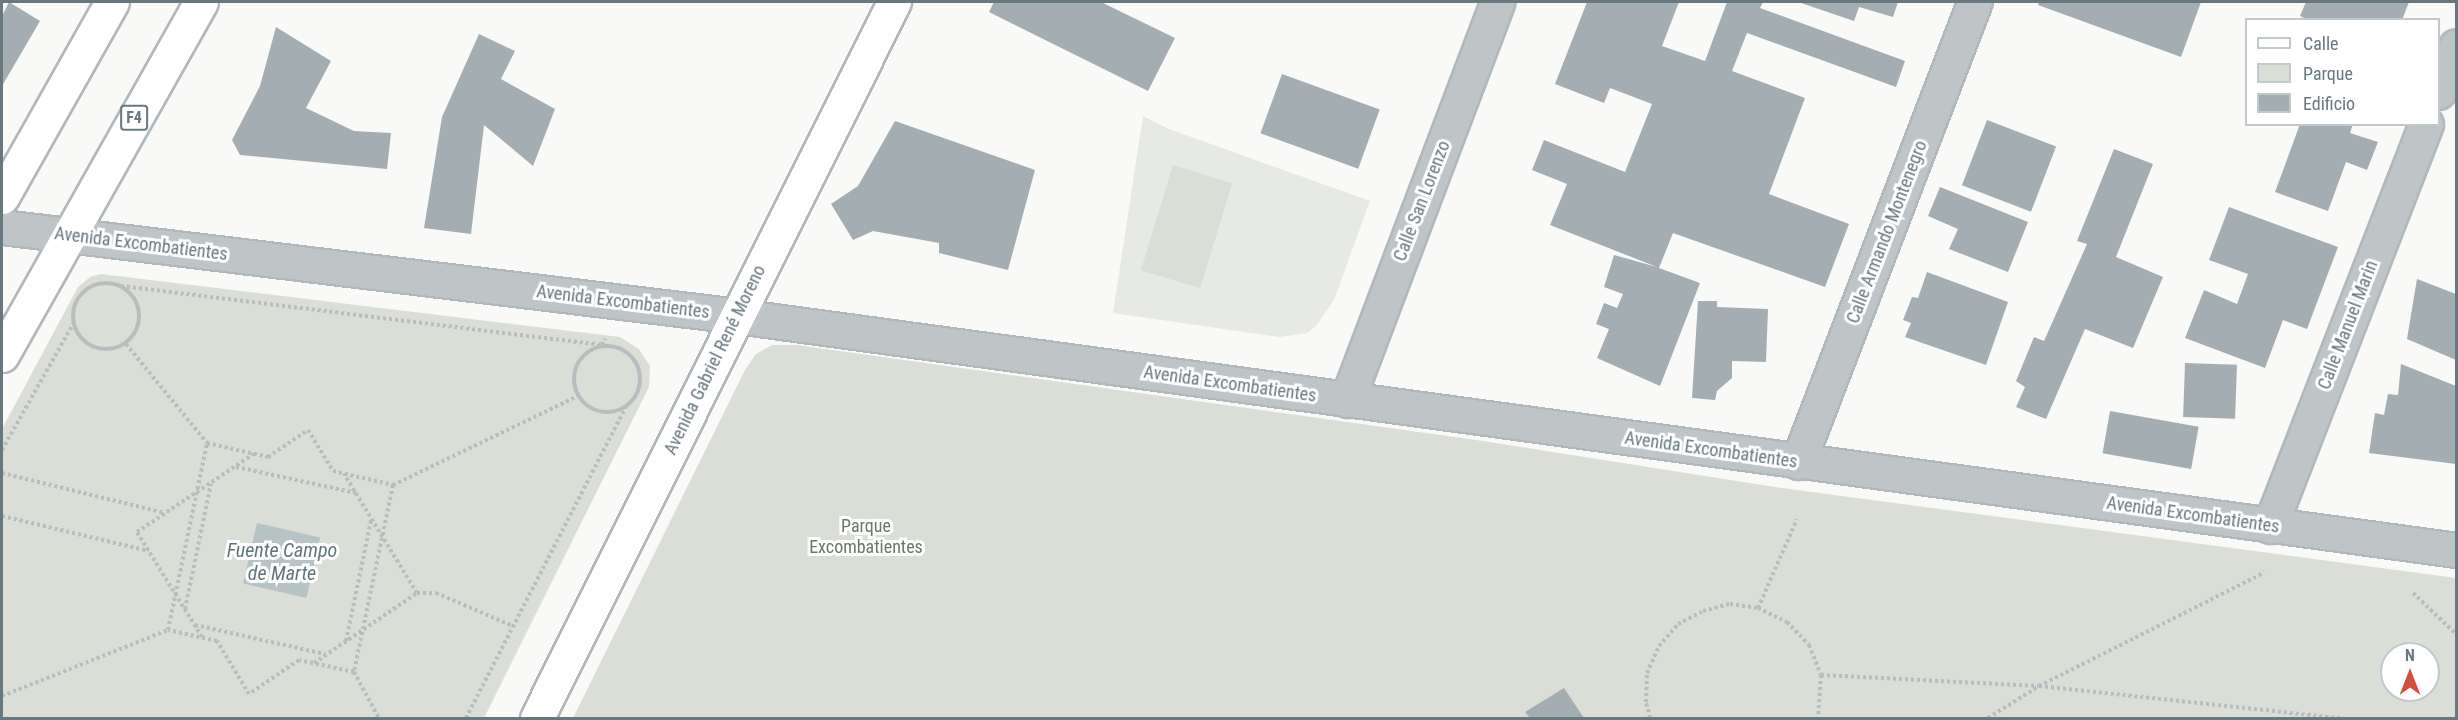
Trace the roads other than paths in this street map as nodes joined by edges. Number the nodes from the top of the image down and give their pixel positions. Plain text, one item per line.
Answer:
1 (112, 2) edge
2 (201, 2) edge
3 (894, 2) edge
4 (1497, 2) edge
5 (1975, 2) edge
6 (2457, 46) edge
7 (2440, 89) edge
8 (2425, 126) edge
9 (2, 197) edge
10 (2, 227) edge
11 (67, 235) junction
12 (737, 316) junction
13 (2, 355) edge
14 (1347, 400) junction
15 (1798, 462) junction
16 (2270, 526) junction
17 (2457, 550) edge
18 (537, 718) edge

1 - 9 main road
2 - 11 main road, F4
3 - 12 main road, Avenida Gabriel René Moreno
4 - 14 street, Calle San Lorenzo
5 - 15 street, Calle Armando Montenegro
6 - 7 street
8 - 16 street, Calle Manuel Marin
10 - 11 street, Avenida Excombatientes
11 - 12 street, Avenida Excombatientes
11 - 13 main road, F4
12 - 14 street, Avenida Excombatientes
12 - 18 main road, Avenida Gabriel René Moreno
14 - 15 street, Avenida Excombatientes
15 - 16 street, Avenida Excombatientes
16 - 17 street, Avenida Excombatientes

